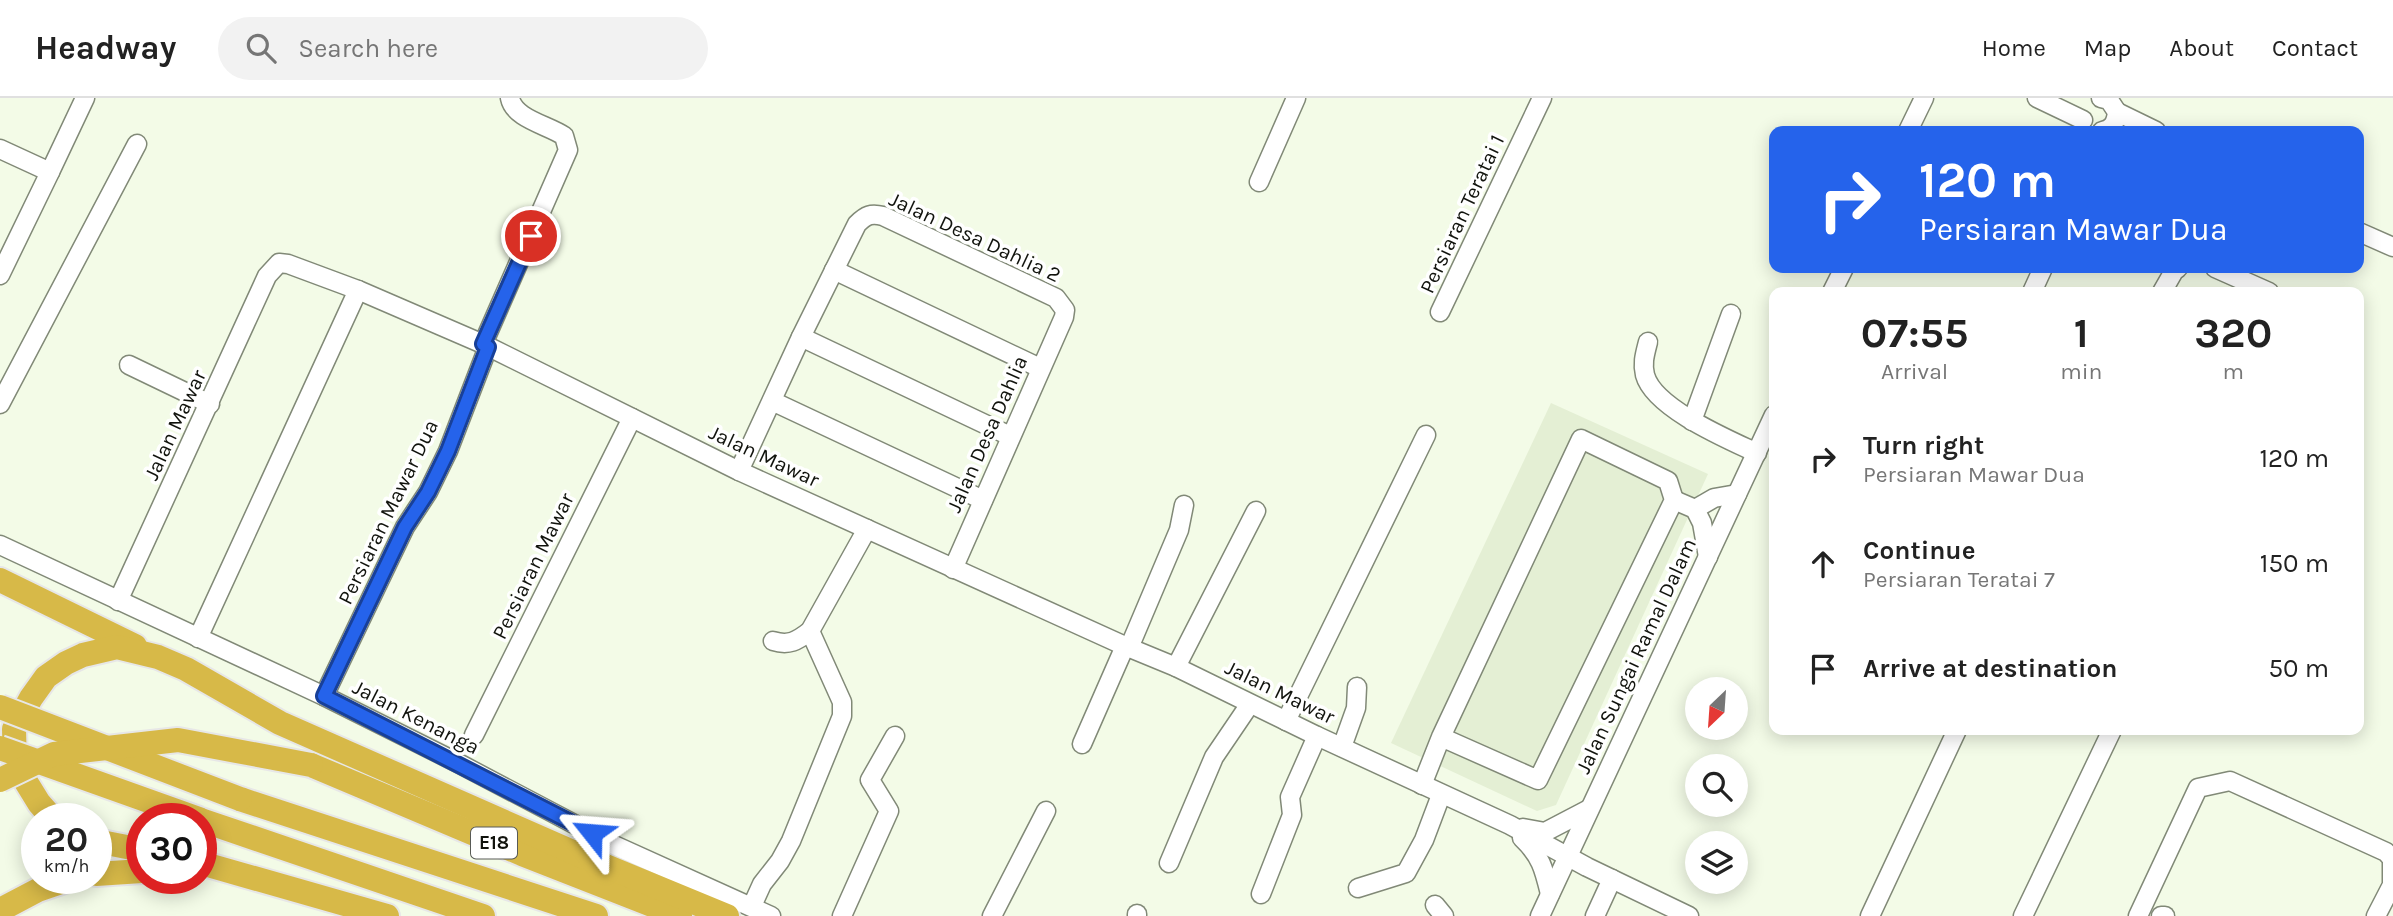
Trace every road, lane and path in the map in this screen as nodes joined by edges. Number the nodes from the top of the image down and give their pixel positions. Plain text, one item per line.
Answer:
1 (85, 98) edge
2 (510, 98) edge
3 (1296, 98) edge
4 (1542, 98) edge
5 (1924, 98) edge
6 (1935, 98) edge
7 (2036, 98) edge
8 (2100, 100) edge
9 (2083, 120) junction
10 (1911, 125) edge
11 (2088, 126) edge
12 (2111, 126) edge
13 (2148, 126) edge
14 (137, 144) dead end
15 (0, 149) edge
16 (50, 172) junction
17 (1258, 181) dead end
18 (2364, 234) edge
19 (2393, 247) edge
20 (834, 270) junction
21 (2226, 273) edge
22 (0, 275) edge
23 (2258, 287) edge
24 (358, 290) junction
25 (1440, 312) dead end
26 (1731, 314) dead end
27 (1064, 317) joint
28 (801, 337) junction
29 (1648, 342) dead end
30 (485, 345) junction
31 (129, 365) dead end
32 (1040, 368) junction
33 (772, 401) junction
34 (0, 404) edge
35 (210, 404) junction
36 (632, 418) junction
37 (1692, 421) junction
38 (1769, 426) edge
39 (1426, 435) dead end
40 (1010, 436) junction
41 (1757, 453) junction
42 (739, 471) junction
43 (1738, 494) junction
44 (983, 500) junction
45 (1674, 500) junction
46 (1184, 505) dead end
47 (1695, 509) junction
48 (1256, 511) dead end
49 (867, 529) junction
50 (0, 545) edge
51 (1708, 557) junction
52 (953, 569) junction
53 (0, 580) edge
54 (118, 601) junction
55 (810, 631) junction
56 (198, 638) junction
57 (773, 641) dead end
58 (1127, 647) junction
59 (158, 657) junction
60 (1176, 667) junction
61 (1357, 687) dead end
62 (324, 696) junction
63 (1250, 704) junction
64 (0, 707) edge
65 (1286, 721) junction
66 (474, 734) dead end
67 (1955, 735) edge
68 (2110, 735) edge
69 (895, 736) dead end
70 (1317, 736) junction
71 (1441, 737) junction
72 (1082, 744) dead end
73 (1342, 747) junction
74 (0, 748) edge
75 (0, 780) edge
76 (1422, 785) junction
77 (1441, 794) junction
78 (38, 803) edge
79 (155, 803) edge
80 (1589, 810) junction
81 (1046, 811) dead end
82 (217, 825) edge
83 (1510, 825) junction
84 (1567, 857) junction
85 (1170, 863) dead end
86 (217, 868) edge
87 (217, 878) edge
88 (1612, 879) junction
89 (265, 882) junction
90 (1358, 888) dead end
91 (30, 894) edge
92 (1261, 894) dead end
93 (1549, 894) junction
94 (2393, 905) edge
95 (752, 906) junction
96 (0, 909) edge
97 (387, 916) edge
98 (483, 916) edge
99 (596, 916) edge
100 (680, 916) edge
101 (727, 916) edge
102 (771, 916) edge
103 (842, 916) edge
104 (992, 916) edge
105 (1540, 916) edge
106 (1595, 916) edge
107 (1689, 916) edge
108 (1870, 916) edge
109 (2023, 916) edge
110 (2138, 916) edge
111 (2376, 916) edge
112 (2387, 916) edge

1 - 16 street
2 - 30 street, Persiaran Mawar Dua
3 - 17 street
4 - 25 street, Persiaran Teratai 1
5 - 10 street
6 - 10 street
7 - 9 street
8 - 9 street
8 - 12 street
8 - 13 street
9 - 11 street
14 - 34 street
15 - 16 street
16 - 22 street
18 - 19 street
20 - 27 street, Jalan Desa Dahlia 2
20 - 28 street
20 - 32 street
21 - 23 street
24 - 30 street, Jalan Mawar
24 - 35 street, Jalan Mawar
24 - 56 street
26 - 37 street
27 - 32 street, Jalan Desa Dahlia
28 - 33 street
28 - 40 street
29 - 37 street
30 - 36 street, Jalan Mawar
30 - 62 street, Persiaran Mawar Dua
31 - 35 street
32 - 40 street, Jalan Desa Dahlia
33 - 42 street
33 - 44 street
35 - 54 street, Jalan Mawar
36 - 42 street, Jalan Mawar
36 - 66 street, Persiaran Mawar
37 - 41 street
38 - 41 street, Jalan Sungai Ramal Dalam
39 - 65 street
40 - 44 street, Jalan Desa Dahlia
41 - 43 street, Jalan Sungai Ramal Dalam
42 - 49 street, Jalan Mawar
43 - 47 street
43 - 51 street, Jalan Sungai Ramal Dalam
44 - 52 street, Jalan Desa Dahlia
45 - 47 street
45 - 71 street
45 - 71 street
46 - 58 street
47 - 51 street
48 - 60 street
49 - 52 street, Jalan Mawar
49 - 55 street
50 - 54 street, Jalan Kenanga
51 - 80 street, Jalan Sungai Ramal Dalam
52 - 58 street, Jalan Mawar
53 - 59 highway
54 - 56 street, Jalan Kenanga
55 - 57 street
55 - 95 street
56 - 62 street, Jalan Kenanga
58 - 60 street, Jalan Mawar
58 - 72 street
59 - 78 highway
59 - 101 highway
60 - 63 street, Jalan Mawar
61 - 73 street
62 - 95 street, Jalan Kenanga
63 - 65 street, Jalan Mawar
63 - 85 street
64 - 99 highway, E18, bridge
65 - 70 street, Jalan Mawar
67 - 108 street
68 - 109 street
69 - 103 street
70 - 73 street, Jalan Mawar
70 - 92 street
71 - 76 street
73 - 76 street, Jalan Mawar
74 - 79 highway, bridge
75 - 100 highway, E18, bridge
76 - 77 street, Jalan Mawar
77 - 83 street, Jalan Mawar
77 - 90 street
80 - 83 street
80 - 84 street, Jalan Sungai Ramal Dalam
81 - 104 street
82 - 98 highway
83 - 84 street, Jalan Mawar
83 - 93 street
84 - 88 street, Jalan Mawar
84 - 93 street, Jalan Sungai Ramal Dalam
86 - 89 highway
87 - 89 highway
88 - 106 street
88 - 107 street, Jalan Mawar
89 - 97 highway
91 - 96 highway
93 - 105 street, Jalan Sungai Ramal Dalam
94 - 112 street
95 - 102 street, Jalan Kenanga
110 - 111 street

